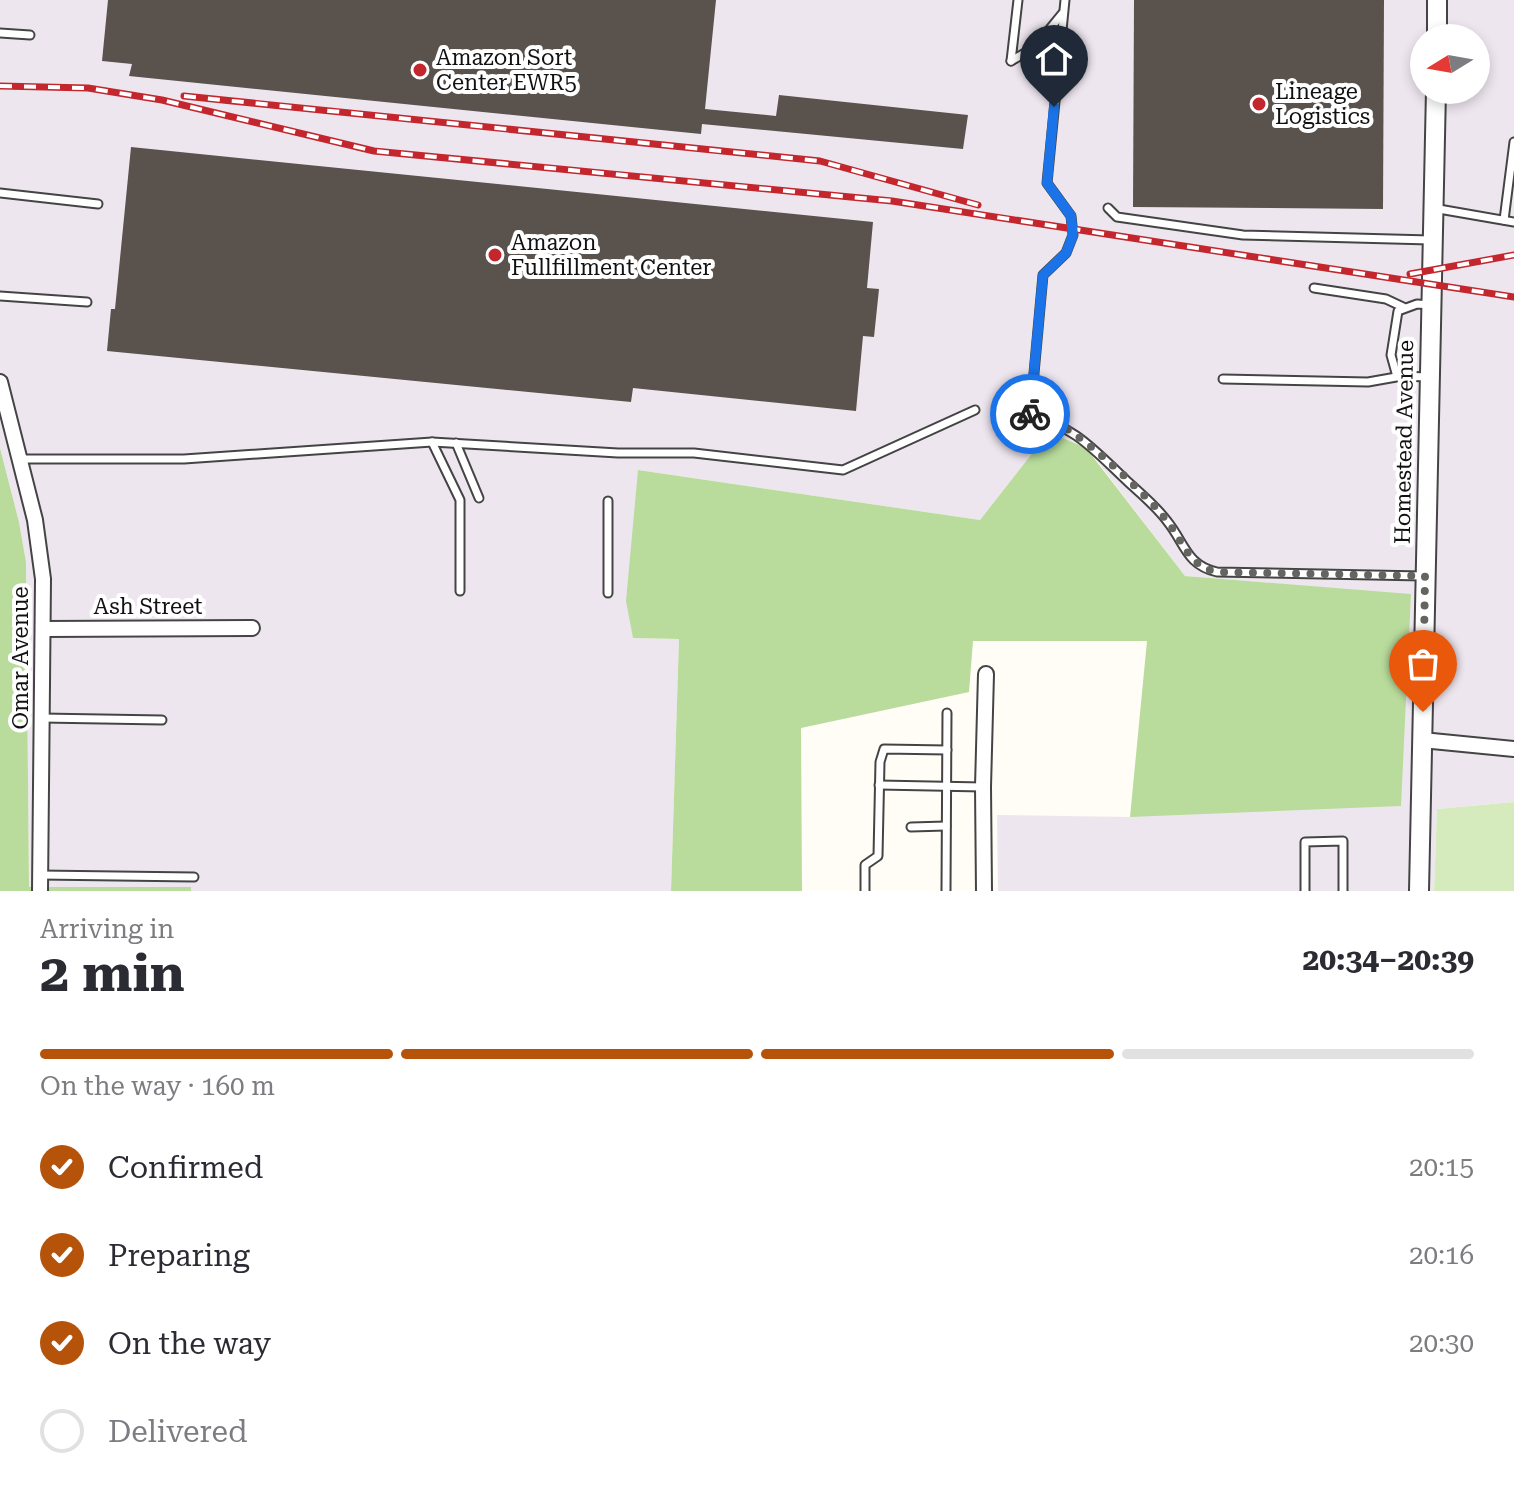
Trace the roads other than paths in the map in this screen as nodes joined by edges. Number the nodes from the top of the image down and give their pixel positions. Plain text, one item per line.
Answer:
1 (1018, 0) edge
2 (1065, 0) edge
3 (1437, 0) edge
4 (1063, 12) junction
5 (1437, 24) edge
6 (0, 33) edge
7 (30, 35) dead end
8 (1436, 104) edge
9 (1514, 142) edge
10 (0, 193) edge
11 (98, 204) dead end
12 (1108, 208) dead end
13 (1433, 208) junction
14 (1504, 220) junction
15 (1514, 222) edge
16 (1432, 240) junction
17 (1314, 288) dead end
18 (0, 296) edge
19 (87, 302) dead end
20 (1431, 305) junction
21 (1403, 307) junction
22 (1402, 376) junction
23 (1430, 377) junction
24 (1223, 379) dead end
25 (0, 382) edge
26 (975, 410) dead end
27 (432, 442) junction
28 (456, 443) junction
29 (19, 459) junction
30 (479, 498) dead end
31 (608, 501) dead end
32 (1425, 576) junction
33 (460, 591) dead end
34 (608, 593) dead end
35 (252, 628) dead end
36 (44, 629) junction
37 (986, 674) dead end
38 (947, 713) dead end
39 (42, 718) junction
40 (162, 720) dead end
41 (1422, 740) junction
42 (1514, 749) edge
43 (947, 750) junction
44 (879, 785) junction
45 (947, 786) junction
46 (983, 787) junction
47 (946, 826) junction
48 (911, 827) dead end
49 (40, 875) junction
50 (194, 877) dead end
51 (40, 891) edge
52 (865, 891) edge
53 (946, 891) edge
54 (984, 891) edge
55 (1305, 891) edge
56 (1343, 891) edge
57 (1419, 891) edge

1 - 4 lane
2 - 4 lane
3 - 5 street
4 - 32 lane
6 - 7 lane
8 - 13 street, Homestead Avenue
9 - 14 lane
10 - 11 lane
12 - 16 lane
13 - 14 lane
13 - 16 street, Homestead Avenue
14 - 15 lane
16 - 20 street, Homestead Avenue
17 - 21 lane
18 - 19 lane
20 - 21 lane
20 - 23 street, Homestead Avenue
21 - 22 lane
22 - 23 lane
22 - 24 lane
23 - 32 street, Homestead Avenue
25 - 29 street, Omar Avenue
26 - 28 lane
27 - 28 lane
27 - 29 lane
27 - 33 lane
28 - 30 lane
29 - 36 street, Omar Avenue
31 - 34 lane
32 - 41 street, Homestead Avenue
35 - 36 street, Ash Street
36 - 39 street, Omar Avenue
37 - 46 street
38 - 43 lane
39 - 40 lane
39 - 49 street, Omar Avenue
41 - 42 street
41 - 57 street, Homestead Avenue
43 - 44 lane
43 - 45 lane
44 - 45 lane
44 - 52 lane
45 - 46 lane
45 - 47 lane
46 - 54 street
47 - 48 lane
47 - 53 lane
49 - 50 lane
49 - 51 street, Omar Avenue
55 - 56 lane

